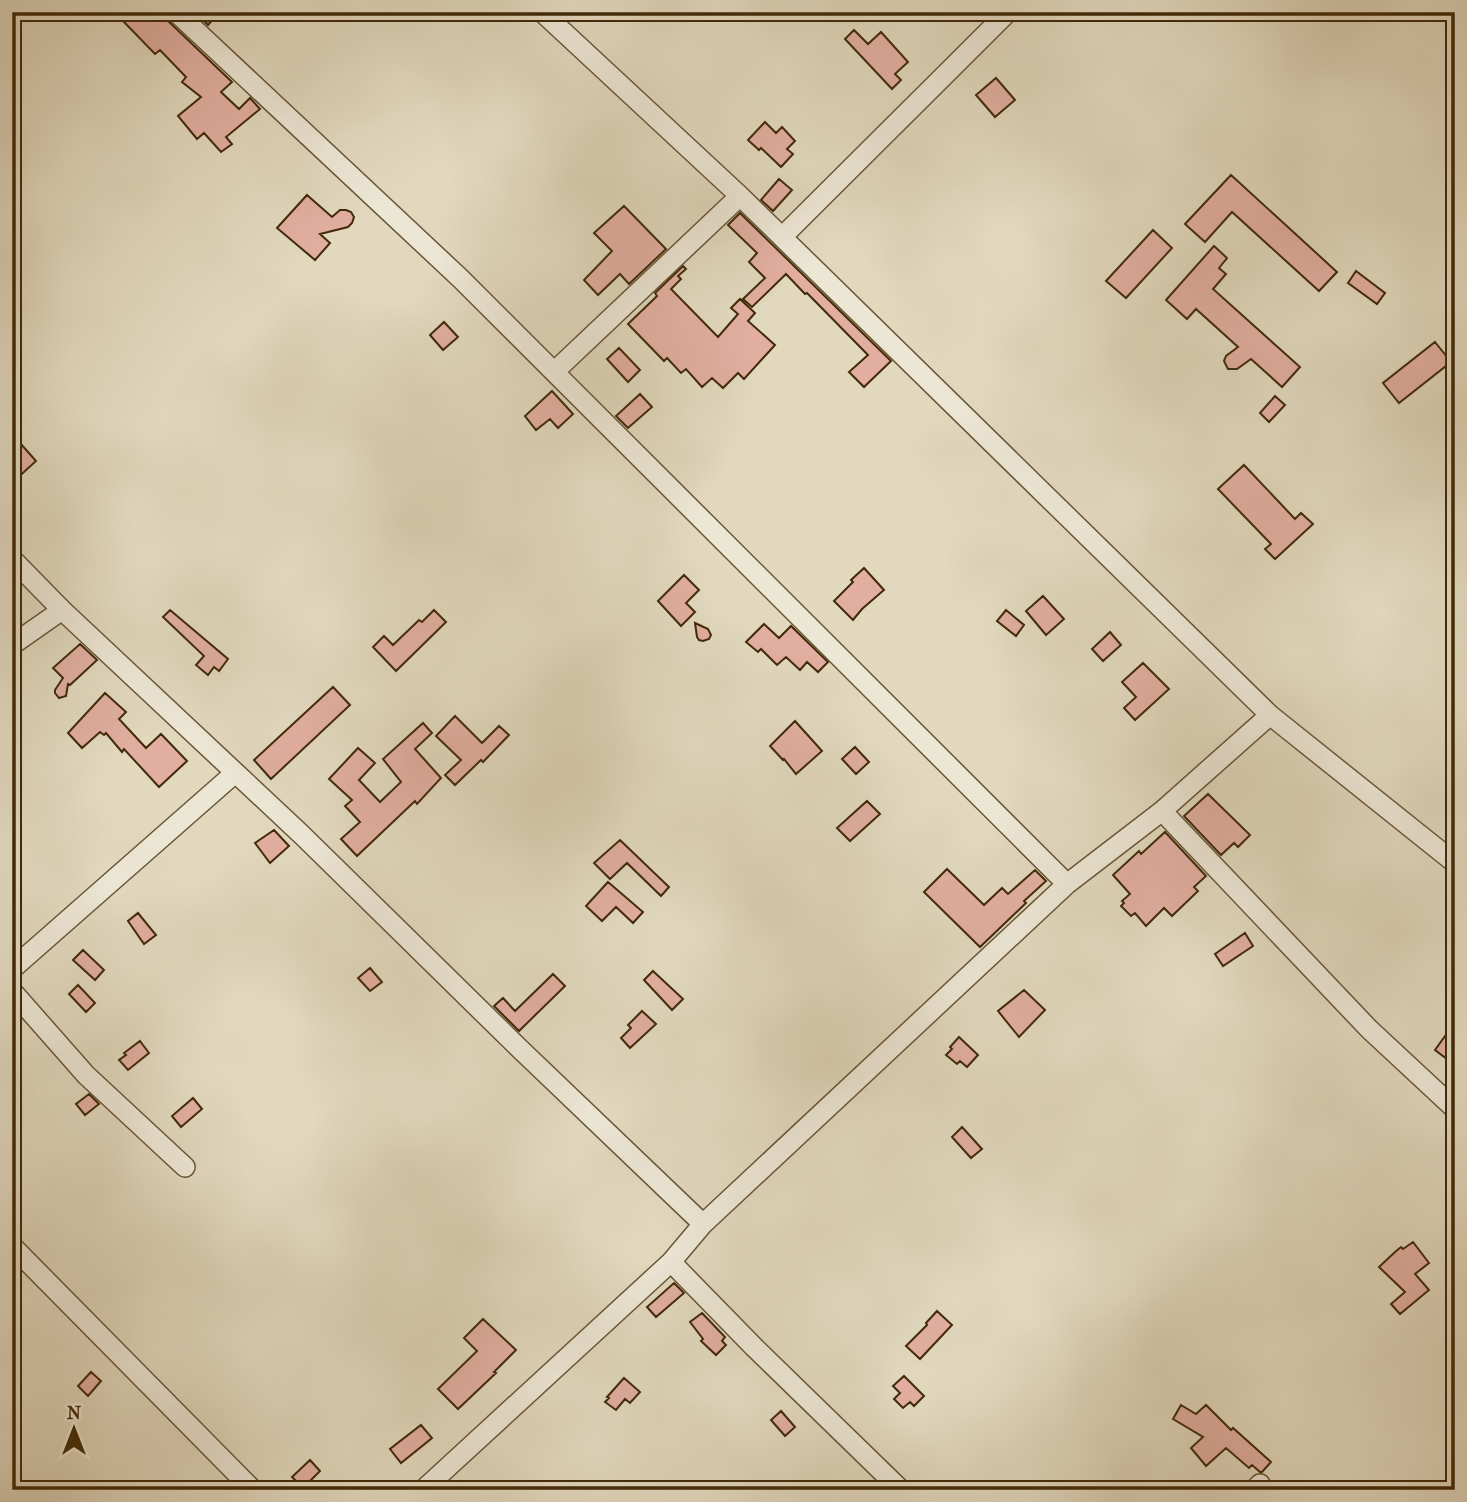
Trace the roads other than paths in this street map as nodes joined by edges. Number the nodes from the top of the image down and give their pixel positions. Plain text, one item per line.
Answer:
1 (176, 12) edge
2 (541, 12) edge
3 (1008, 12) edge
4 (740, 195) junction
5 (782, 237) junction
6 (555, 371) junction
7 (12, 559) edge
8 (62, 610) junction
9 (12, 645) edge
10 (1270, 715) junction
11 (235, 773) junction
12 (1162, 811) junction
13 (1455, 863) edge
14 (1067, 884) junction
15 (12, 969) edge
16 (12, 991) edge
17 (1455, 1109) edge
18 (186, 1167) dead end
19 (703, 1224) junction
20 (12, 1246) edge
21 (671, 1262) junction
22 (253, 1490) edge
23 (423, 1490) edge
24 (901, 1490) edge

1 - 6 street
2 - 4 street
3 - 5 street
4 - 5 street
4 - 6 street
5 - 10 street
6 - 14 street
7 - 8 street
8 - 9 street
8 - 11 street
10 - 12 street
10 - 13 street
11 - 15 street
11 - 19 street
12 - 14 street
12 - 17 street
14 - 19 street
16 - 18 street
19 - 21 street
20 - 22 street
21 - 23 street
21 - 24 street

